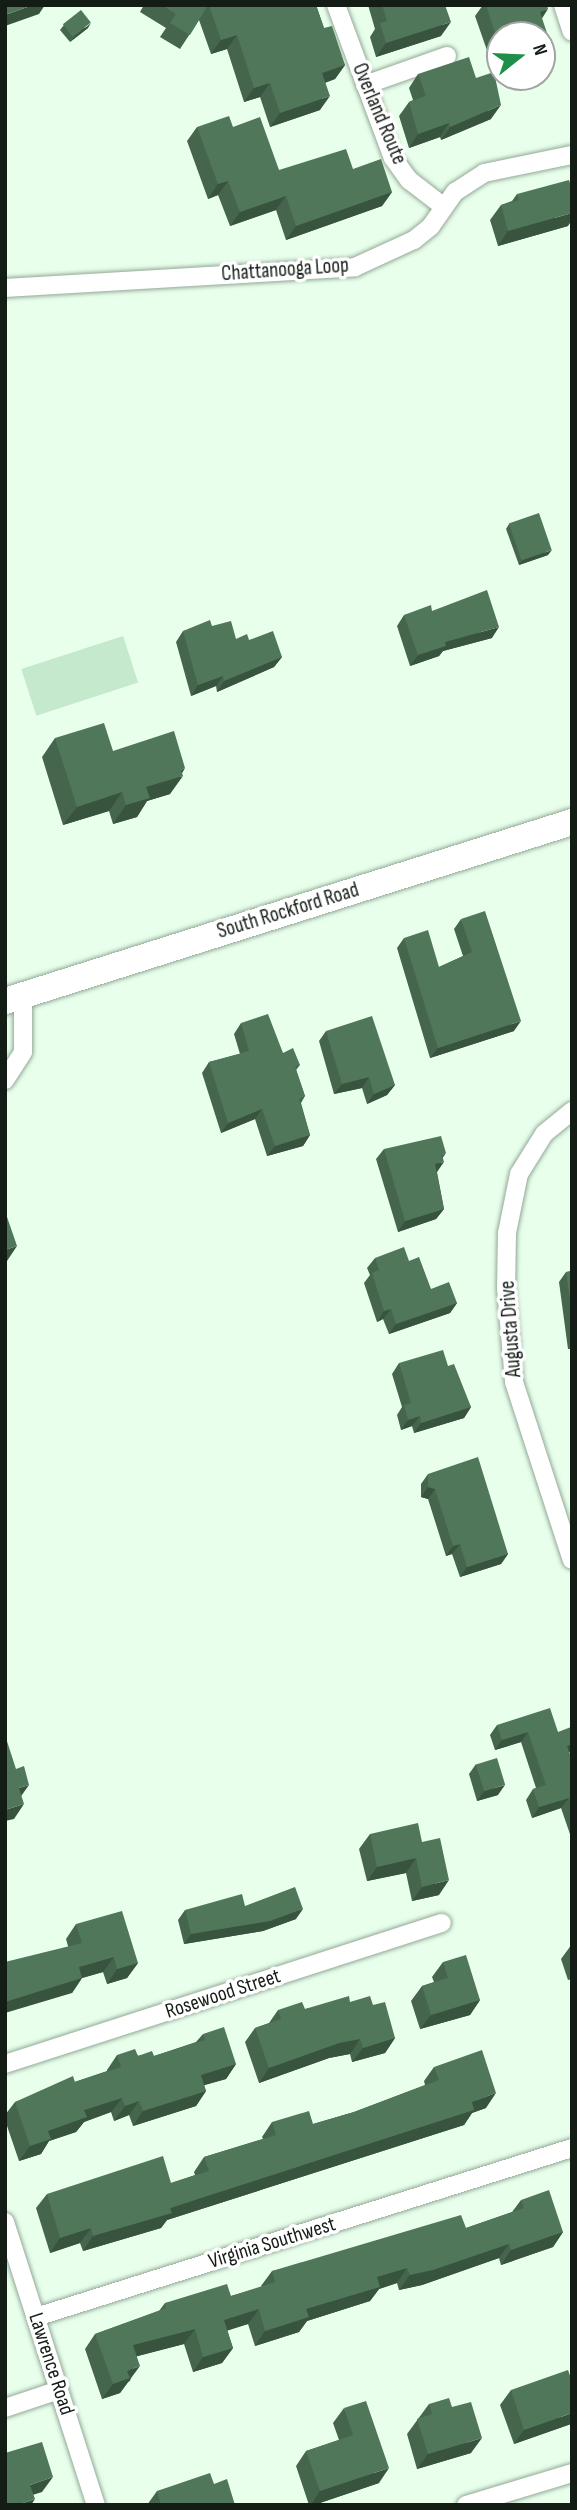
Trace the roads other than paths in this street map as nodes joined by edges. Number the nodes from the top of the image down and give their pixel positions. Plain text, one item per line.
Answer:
1 (336, 5) edge
2 (564, 5) edge
3 (572, 32) edge
4 (447, 56) dead end
5 (365, 85) junction
6 (572, 155) edge
7 (444, 207) junction
8 (5, 288) edge
9 (572, 822) edge
10 (14, 998) edge
11 (5, 1080) edge
12 (572, 1111) edge
13 (572, 1560) edge
14 (442, 1923) dead end
15 (5, 2064) edge
16 (572, 2148) edge
17 (5, 2222) edge
18 (36, 2317) junction
19 (59, 2390) junction
20 (5, 2408) edge
21 (572, 2473) edge
22 (96, 2505) edge
23 (466, 2505) edge

1 - 5 street, Overland Route
2 - 3 street
4 - 5 street
5 - 7 street, Overland Route
6 - 7 street, Chattanooga Loop
7 - 8 street, Chattanooga Loop
9 - 10 street, South Rockford Road
10 - 11 street
12 - 13 street, Augusta Drive
14 - 15 street, Rosewood Street
16 - 18 street, Virginia Southwest
17 - 18 street, Lawrence Road
18 - 19 street, Lawrence Road
19 - 20 street
19 - 22 street, Lawrence Road
21 - 23 street

